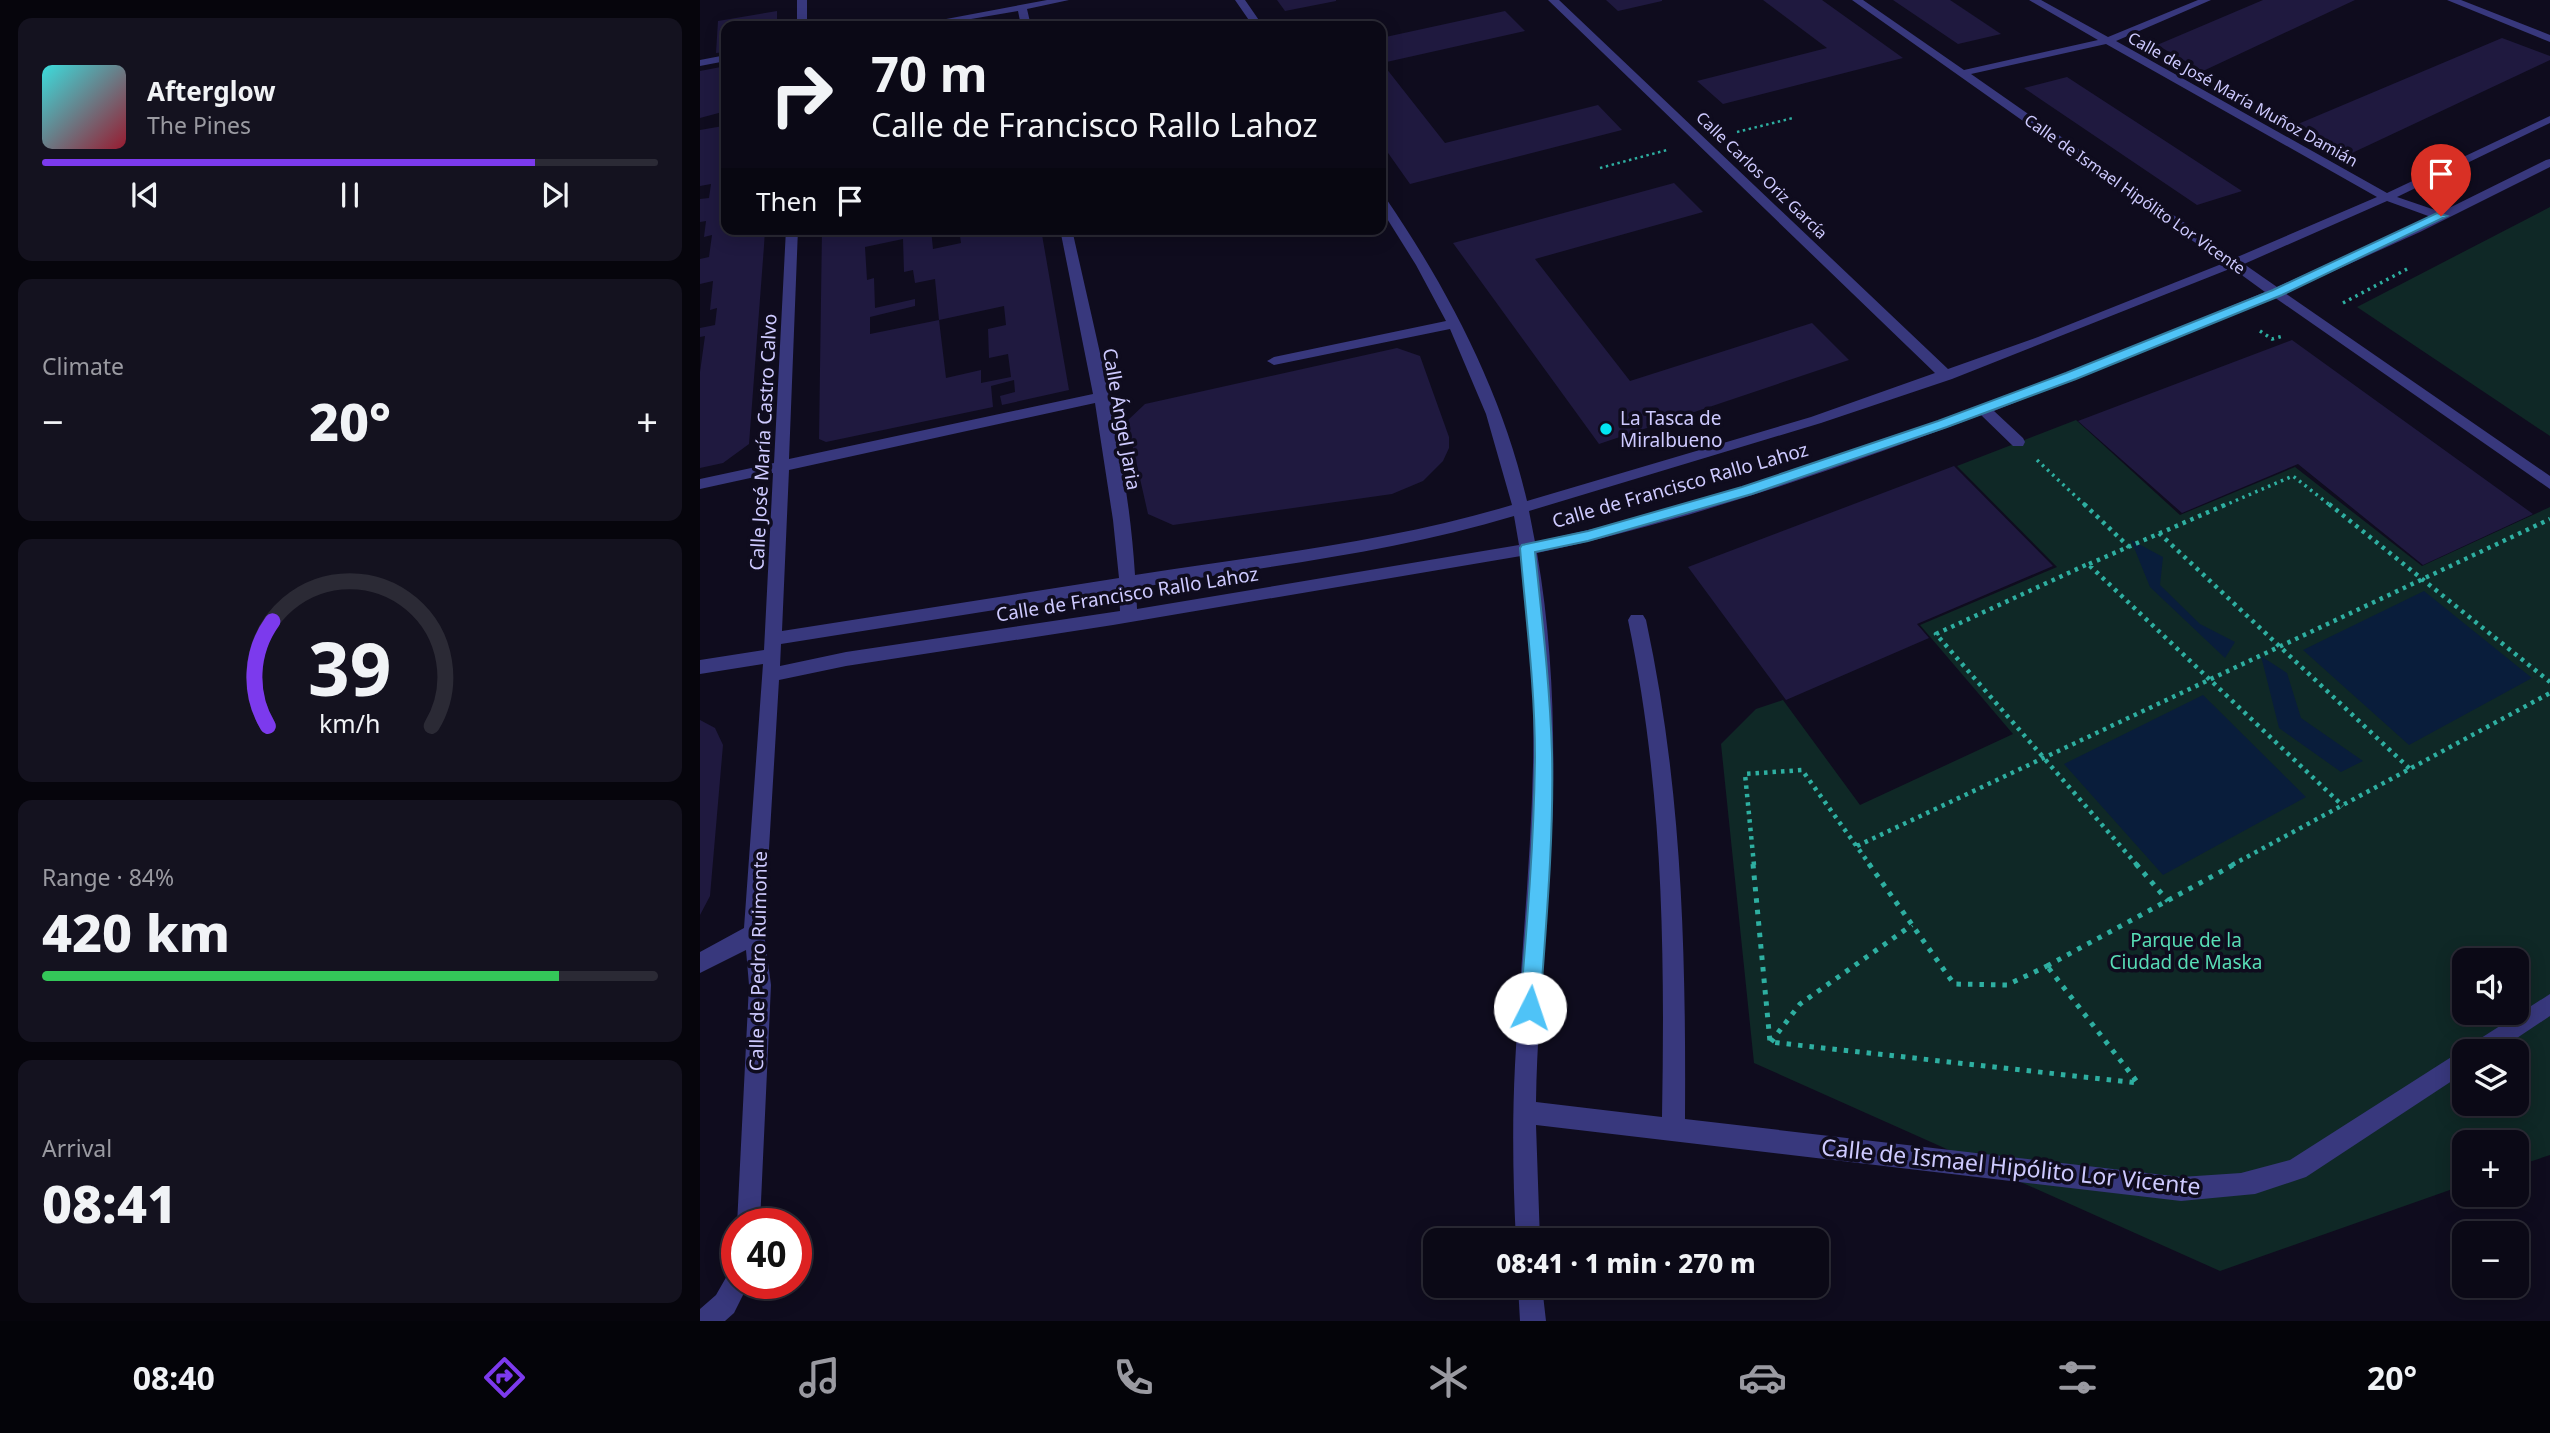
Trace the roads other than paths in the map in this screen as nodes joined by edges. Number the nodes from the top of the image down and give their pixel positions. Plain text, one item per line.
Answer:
1 (803, 0) edge
2 (1064, 0) edge
3 (1240, 0) edge
4 (1553, 0) edge
5 (1857, 0) edge
6 (2034, 0) edge
7 (2206, 0) edge
8 (2452, 0) edge
9 (1022, 7) junction
10 (802, 21) edge
11 (942, 21) edge
12 (1025, 21) edge
13 (1255, 21) edge
14 (2550, 39) edge
15 (2108, 41) junction
16 (721, 59) edge
17 (700, 63) edge
18 (1963, 73) junction
19 (2550, 119) edge
20 (2550, 162) edge
21 (2386, 197) junction
22 (1386, 207) edge
23 (2441, 216) junction
24 (792, 235) edge
25 (1067, 235) edge
26 (2235, 264) junction
27 (2277, 293) junction
28 (1453, 324) junction
29 (1274, 361) dead end
30 (1947, 376) junction
31 (1100, 397) junction
32 (1983, 409) junction
33 (2018, 442) road end
34 (781, 467) junction
35 (700, 484) edge
36 (2550, 484) edge
37 (1520, 507) junction
38 (1527, 548) junction
39 (1128, 583) junction
40 (1129, 616) junction
41 (1637, 620) dead end
42 (772, 657) junction
43 (700, 667) edge
44 (754, 933) junction
45 (700, 963) edge
46 (2550, 1003) edge
47 (2496, 1039) edge
48 (2452, 1068) edge
49 (1525, 1112) junction
50 (1672, 1130) junction
51 (748, 1208) edge
52 (1528, 1228) edge
53 (1531, 1298) edge
54 (728, 1299) edge
55 (706, 1321) edge
56 (1533, 1321) edge

1 - 10 street
2 - 9 street
3 - 13 street
4 - 30 street, Calle Carlos Oriz García
5 - 18 street, Calle de Ismael Hipólito Lor Vicente
6 - 15 street, Calle de José María Muñoz Damián
7 - 15 street
8 - 14 street
9 - 11 street
9 - 12 street
15 - 18 street
15 - 21 street, Calle de José María Muñoz Damián
16 - 17 street
18 - 26 street, Calle de Ismael Hipólito Lor Vicente
19 - 21 street, Calle de Francisco Rallo Lahoz
20 - 23 street, Calle de Francisco Rallo Lahoz
21 - 23 street, Calle de José María Muñoz Damián
21 - 26 street, Calle de Francisco Rallo Lahoz
22 - 28 street
23 - 27 street, Calle de Francisco Rallo Lahoz
24 - 34 street, Calle José María Castro Calvo
25 - 31 street, Calle Ángel Jaria
26 - 27 street, Calle de Ismael Hipólito Lor Vicente
26 - 30 street, Calle de Francisco Rallo Lahoz
27 - 32 street, Calle de Francisco Rallo Lahoz
27 - 36 street, Calle de Ismael Hipólito Lor Vicente
28 - 29 street
28 - 37 street
30 - 37 street, Calle de Francisco Rallo Lahoz
31 - 34 street
31 - 39 street, Calle Ángel Jaria
32 - 33 street
32 - 38 street, Calle de Francisco Rallo Lahoz
34 - 35 street
34 - 42 street, Calle José María Castro Calvo
37 - 38 street
37 - 39 street, Calle de Francisco Rallo Lahoz
38 - 40 street, Calle de Francisco Rallo Lahoz
38 - 49 street
39 - 40 street, Calle Ángel Jaria
39 - 42 street, Calle de Francisco Rallo Lahoz
40 - 42 street, Calle de Francisco Rallo Lahoz
41 - 50 street
42 - 43 street, Calle de Francisco Rallo Lahoz
42 - 44 street, Calle de Pedro Ruimonte
44 - 45 street
44 - 51 street, Calle de Pedro Ruimonte
46 - 47 street
48 - 50 street, Calle de Ismael Hipólito Lor Vicente
49 - 50 street, Calle de Ismael Hipólito Lor Vicente
49 - 52 street
53 - 56 street
54 - 55 street

